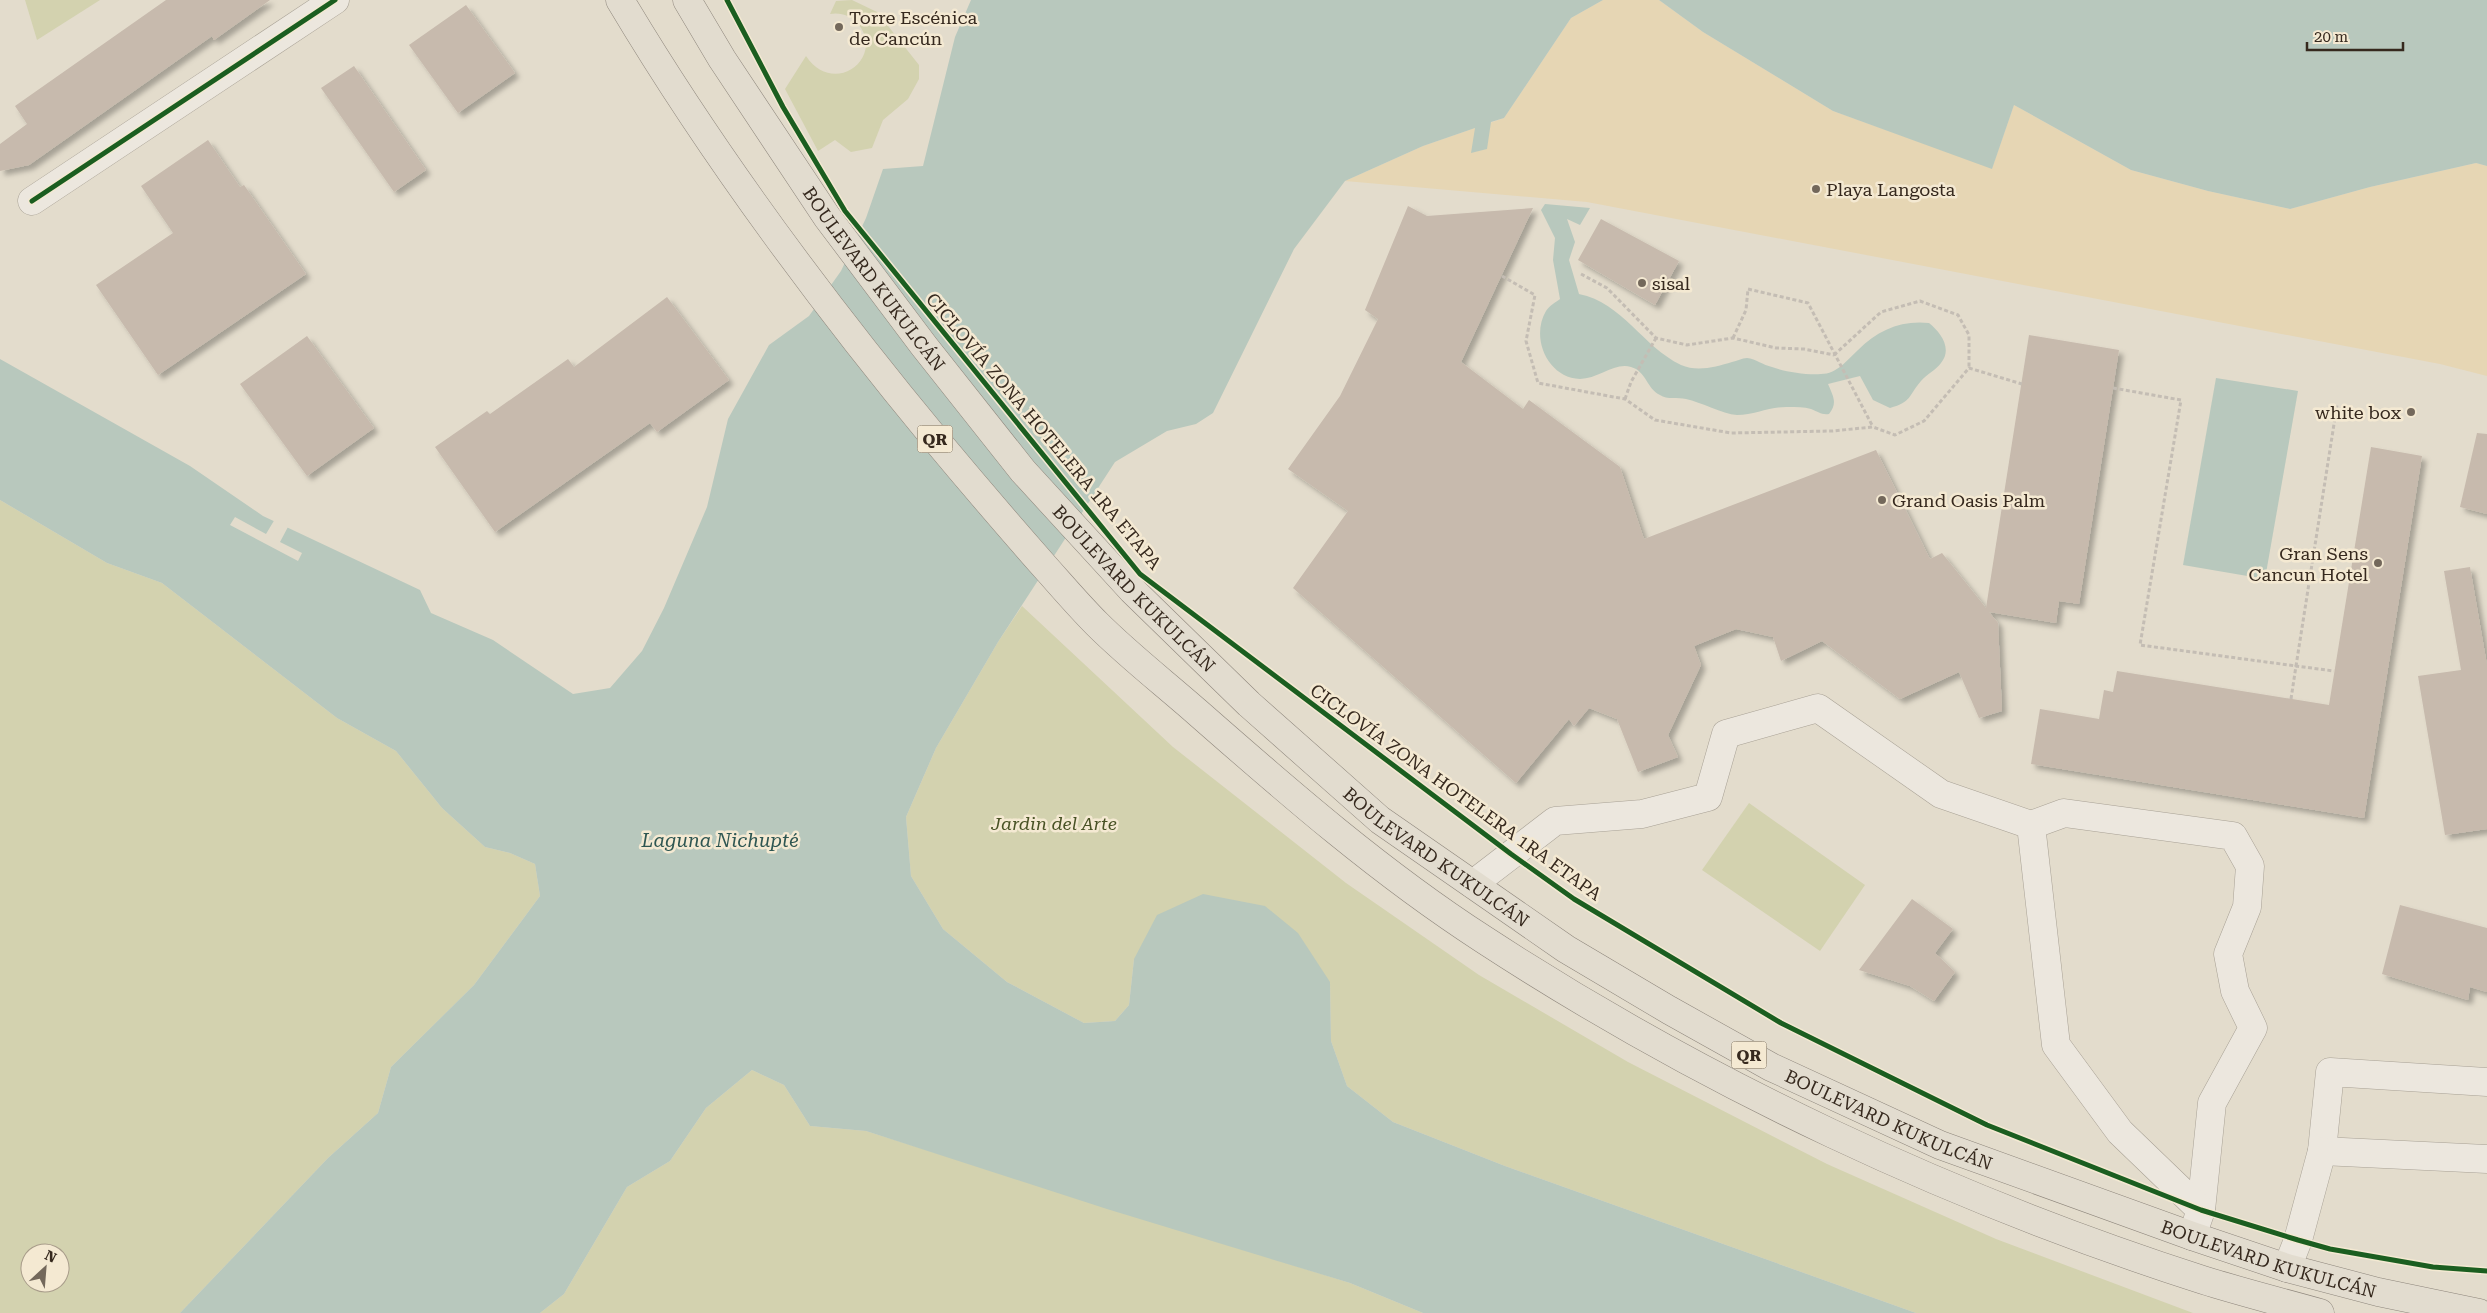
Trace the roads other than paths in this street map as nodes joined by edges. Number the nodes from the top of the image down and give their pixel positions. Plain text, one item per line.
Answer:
1 (335, 0) edge
2 (620, 0) edge
3 (687, 0) edge
4 (32, 201) dead end
5 (2030, 825) junction
6 (1473, 884) junction
7 (2487, 1082) edge
8 (2322, 1151) junction
9 (2487, 1159) edge
10 (2201, 1210) junction
11 (2192, 1236) junction
12 (2287, 1268) junction
13 (2320, 1313) edge
14 (2479, 1313) edge

1 - 4 street
2 - 13 main road, BOULEVARD KUKULCÁN / QR
3 - 6 main road, BOULEVARD KUKULCÁN / QR
5 - 6 street
5 - 10 street
5 - 10 street
6 - 11 main road, BOULEVARD KUKULCÁN / QR
7 - 8 street
8 - 9 street
8 - 12 street
10 - 11 street
11 - 12 main road, BOULEVARD KUKULCÁN / QR
12 - 14 main road, BOULEVARD KUKULCÁN / QR

